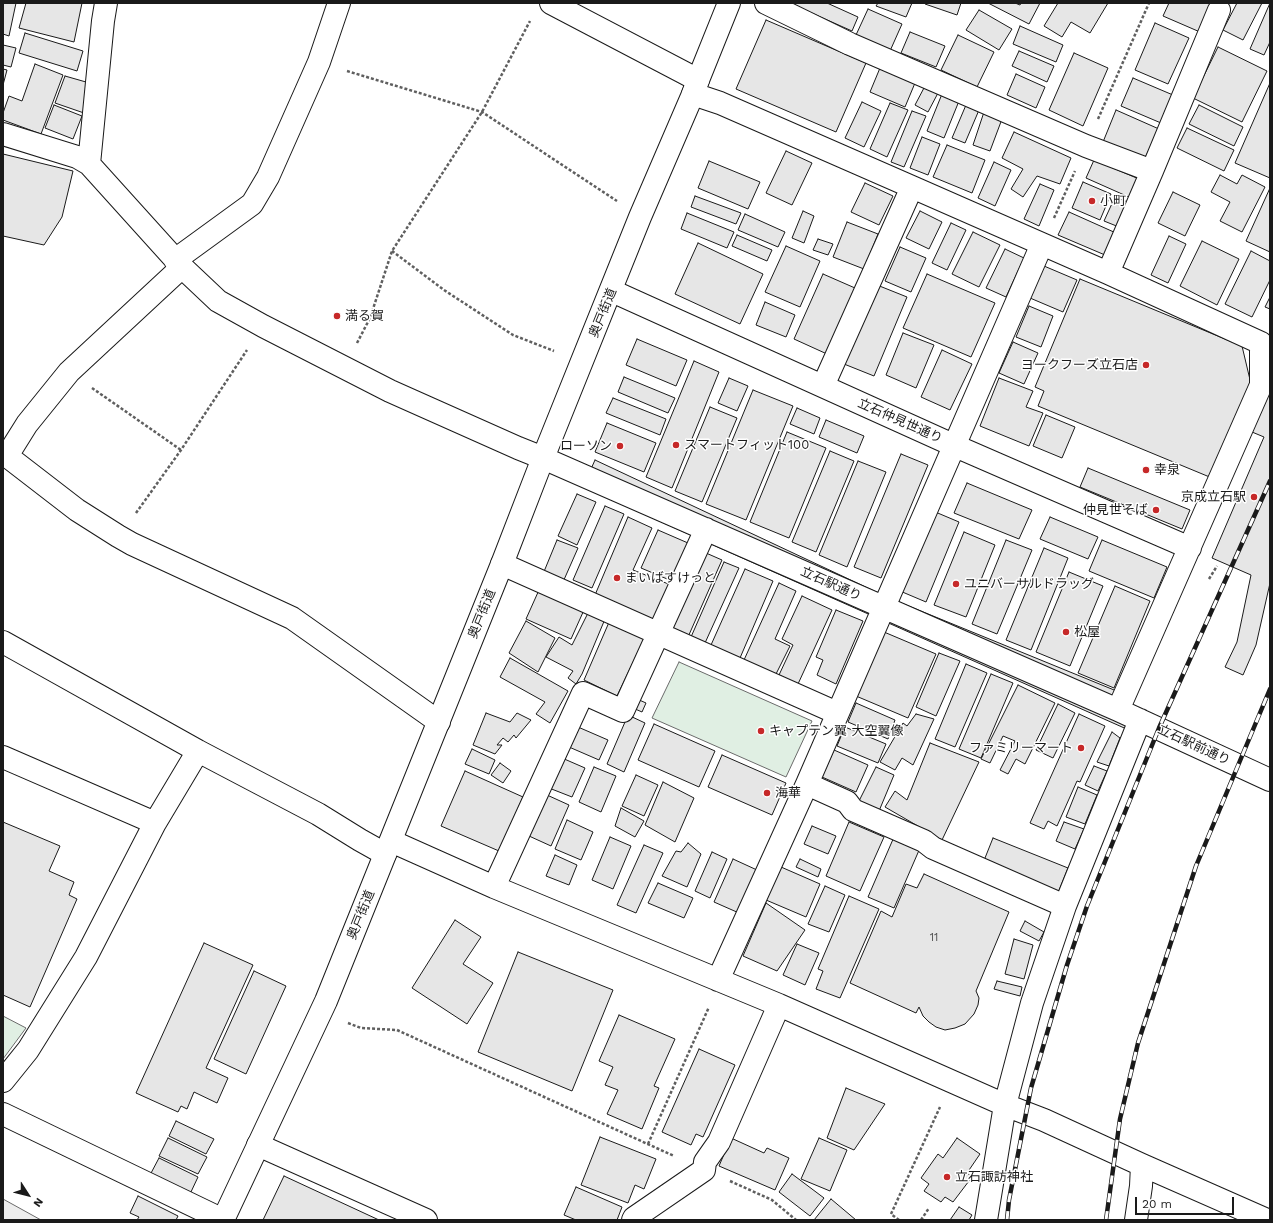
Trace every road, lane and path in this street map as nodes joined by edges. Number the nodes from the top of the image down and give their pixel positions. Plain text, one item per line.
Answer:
1 (106, 3) edge
2 (339, 3) edge
3 (551, 3) edge
4 (729, 3) edge
5 (766, 3) edge
6 (1219, 10) dead end
7 (532, 17) dead end
8 (319, 62) junction
9 (695, 87) junction
10 (482, 112) junction
11 (3, 134) edge
12 (89, 164) junction
13 (1152, 172) junction
14 (912, 187) junction
15 (640, 217) junction
16 (1042, 244) junction
17 (392, 251) junction
18 (179, 264) junction
19 (1108, 273) junction
20 (612, 290) junction
21 (263, 326) junction
22 (1266, 340) edge
23 (583, 362) junction
24 (345, 367) junction
25 (69, 372) junction
26 (823, 386) junction
27 (953, 445) junction
28 (181, 450) junction
29 (5, 456) edge
30 (543, 458) junction
31 (706, 529) junction
32 (118, 536) junction
33 (1190, 548) junction
34 (502, 564) junction
35 (882, 607) junction
36 (658, 634) junction
37 (3, 642) edge
38 (1118, 710) junction
39 (837, 713) junction
40 (1140, 720) junction
41 (439, 722) junction
42 (198, 751) junction
43 (3, 757) edge
44 (1270, 780) edge
45 (807, 784) junction
46 (155, 824) junction
47 (388, 847) junction
48 (494, 886) junction
49 (1065, 906) junction
50 (720, 981) junction
51 (779, 1005) junction
52 (348, 1023) dead end
53 (3, 1080) edge
54 (1005, 1105) junction
55 (940, 1106) dead end
56 (3, 1114) edge
57 (648, 1144) junction
58 (258, 1145) junction
59 (1142, 1165) junction
60 (704, 1170) junction
61 (929, 1208) dead end
62 (223, 1220) edge
63 (426, 1220) edge
64 (633, 1220) edge
65 (796, 1220) edge
66 (899, 1220) edge
67 (921, 1220) edge
68 (986, 1220) edge
69 (1136, 1220) edge
70 (1267, 1220) edge

1 - 12 street
2 - 8 street
3 - 9 street
4 - 9 street, 奥戸街道
5 - 13 street
6 - 13 street
7 - 10 path
8 - 10 path
8 - 18 street
9 - 14 street
9 - 15 street, 奥戸街道
10 - 15 path
10 - 17 path
11 - 12 street
12 - 18 street, 立石駅通り
13 - 19 street
14 - 16 street
14 - 26 street
15 - 20 street, 奥戸街道
16 - 19 street
16 - 27 street
17 - 23 path
17 - 24 path
18 - 21 street, 立石駅通り
18 - 25 street
19 - 22 street
20 - 23 street, 奥戸街道
20 - 26 street, 立石仲見世通り
21 - 24 street, 立石駅通り
21 - 28 path
22 - 33 street
23 - 30 street, 奥戸街道
24 - 30 street, 立石駅通り
25 - 28 path
25 - 29 street
26 - 27 street, 立石仲見世通り
27 - 33 street, 立石仲見世通り
27 - 35 street
28 - 32 path
29 - 32 street
30 - 31 street, 立石駅通り
30 - 34 street, 奥戸街道
31 - 35 street, 立石駅通り
31 - 36 street
32 - 41 street
33 - 38 street
34 - 36 street
34 - 41 street, 奥戸街道
35 - 38 street, 立石駅通り
35 - 39 street
36 - 39 street
36 - 48 street
37 - 42 street
38 - 40 street, 立石駅前通り
39 - 45 street
40 - 44 street, 立石駅前通り
40 - 49 street
41 - 47 street, 奥戸街道
42 - 46 street
42 - 47 street
43 - 46 street
45 - 49 street
45 - 50 street
46 - 53 street
47 - 48 street
47 - 58 street, 奥戸街道
48 - 50 street
49 - 54 street
50 - 51 street
50 - 57 path
51 - 54 street
51 - 60 street
52 - 57 path
54 - 59 street
54 - 68 street
55 - 66 path
56 - 62 street
57 - 60 path
58 - 62 street, 奥戸街道
58 - 63 street
59 - 69 street
59 - 70 street
60 - 64 street
60 - 65 path
61 - 67 path

